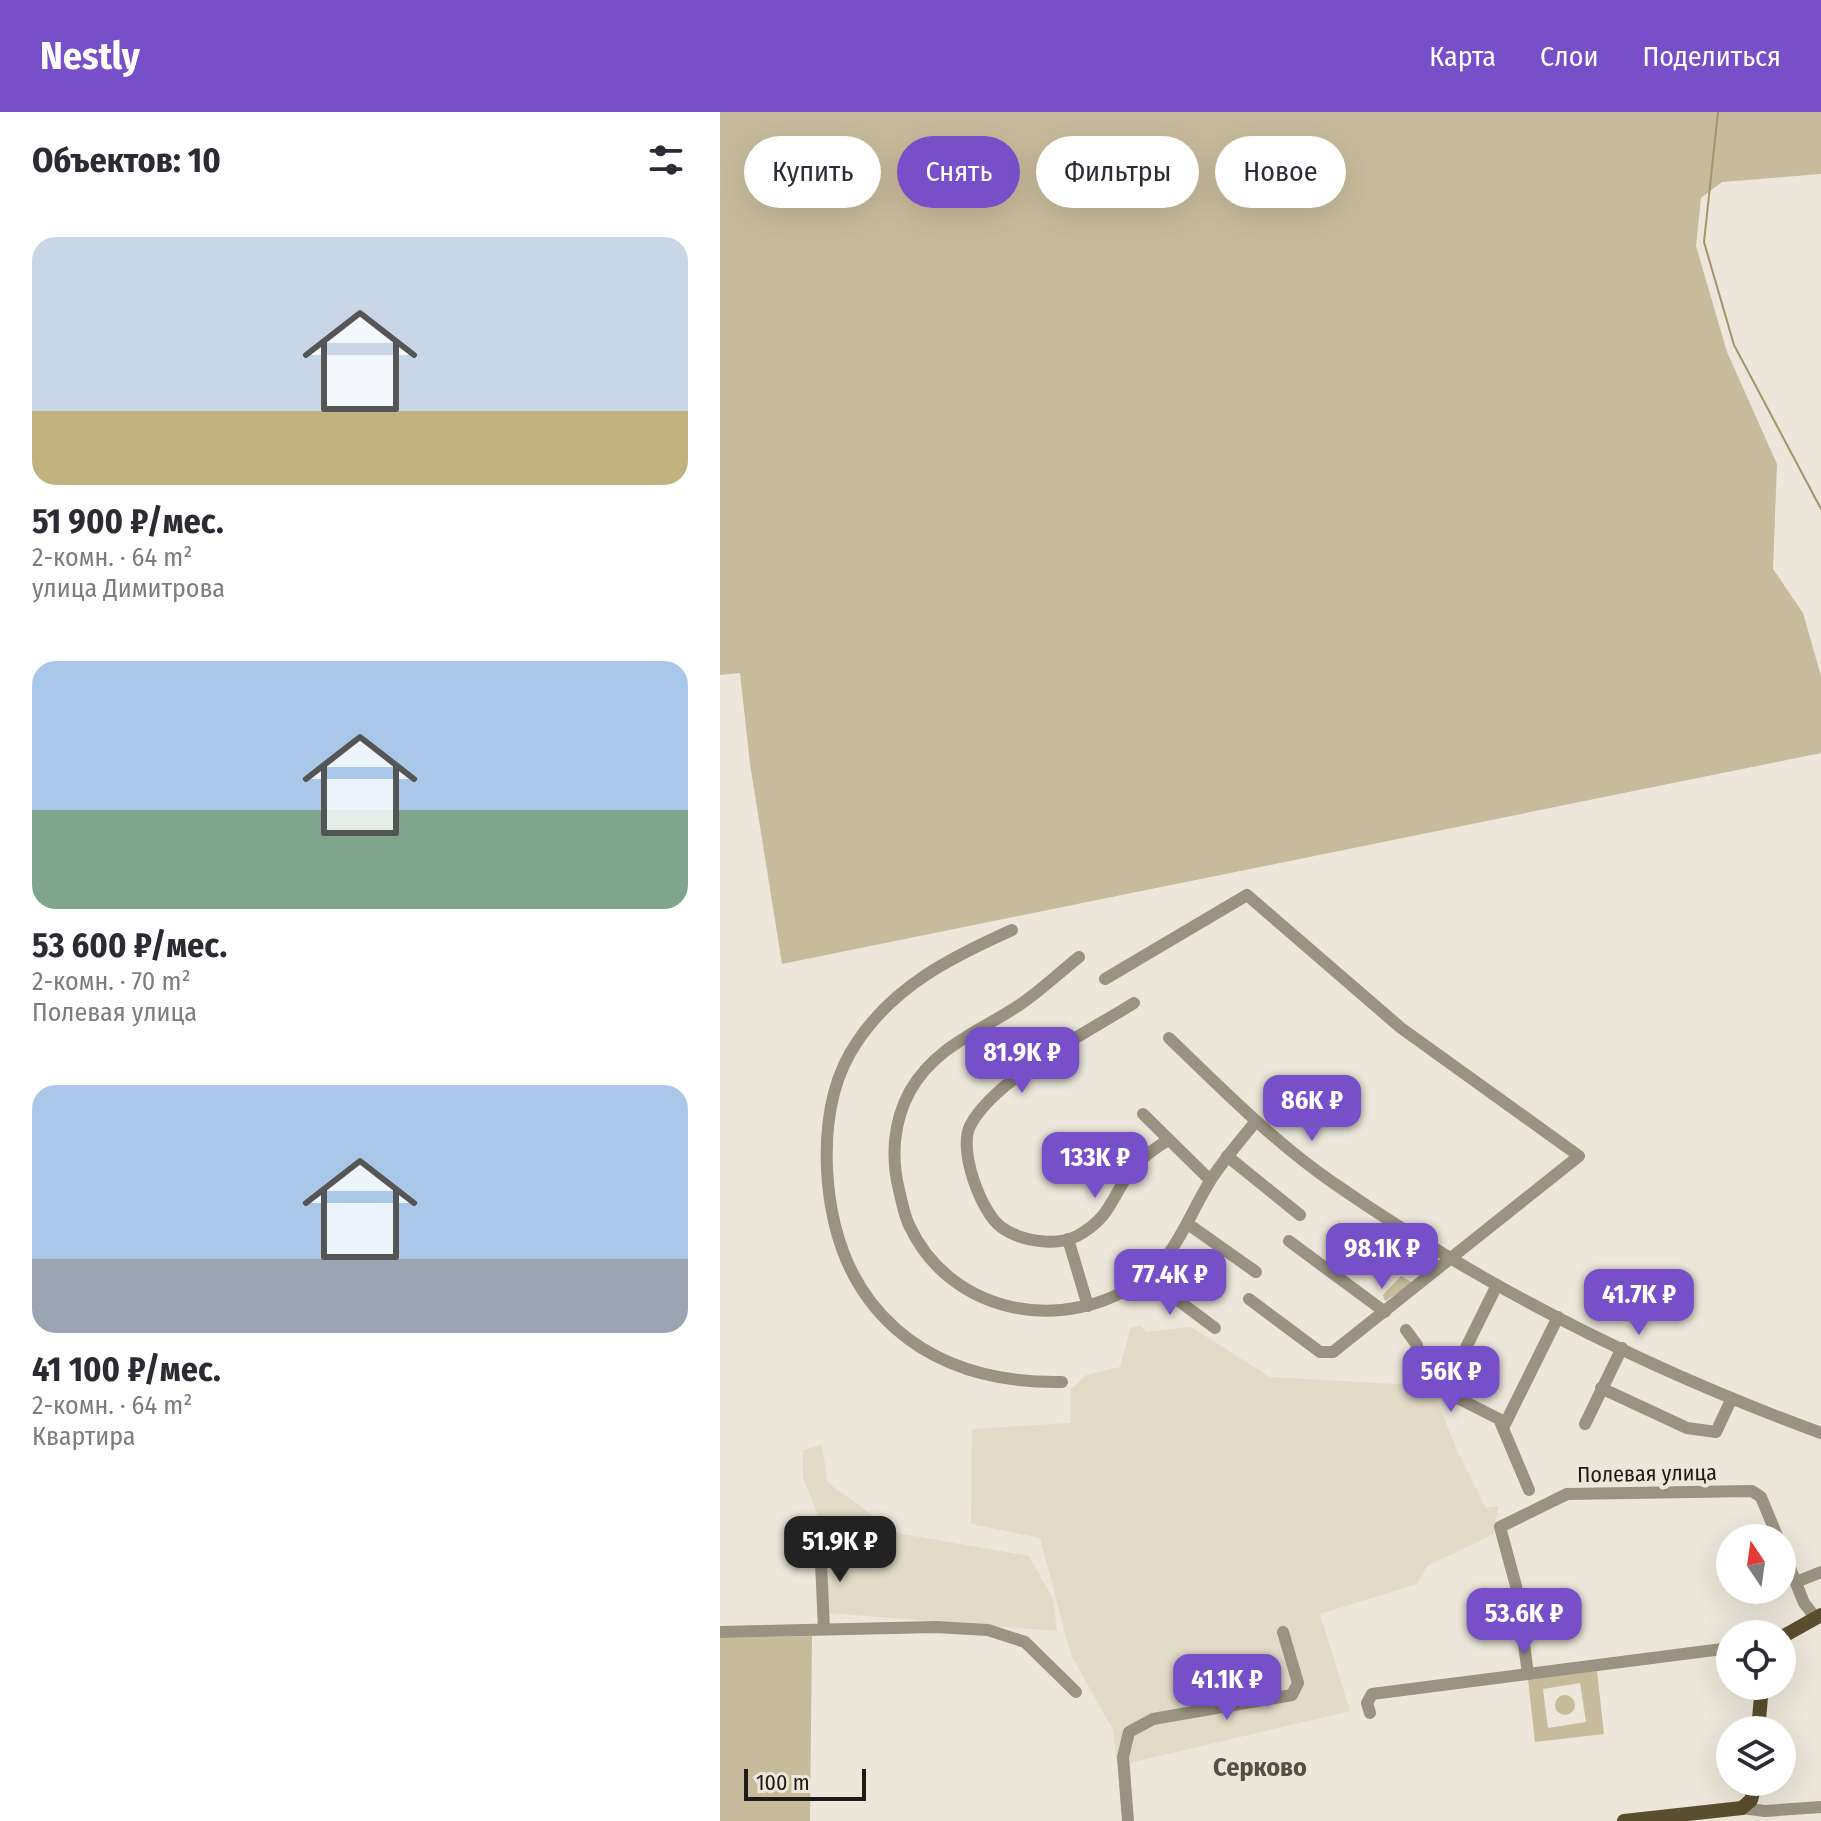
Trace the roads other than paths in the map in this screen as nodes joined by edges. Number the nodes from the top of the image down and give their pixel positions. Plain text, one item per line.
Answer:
1 (1012, 930) dead end
2 (1079, 957) dead end
3 (1105, 979) dead end
4 (1134, 1003) dead end
5 (1169, 1038) dead end
6 (1143, 1114) dead end
7 (1256, 1121) junction
8 (1168, 1140) junction
9 (1227, 1156) junction
10 (1210, 1180) junction
11 (1300, 1215) dead end
12 (1188, 1224) junction
13 (1068, 1239) junction
14 (1289, 1241) dead end
15 (1449, 1257) junction
16 (1256, 1272) dead end
17 (1147, 1277) junction
18 (1496, 1287) junction
19 (1249, 1299) dead end
20 (1088, 1306) junction
21 (1385, 1312) junction
22 (1558, 1317) junction
23 (1215, 1328) dead end
24 (1406, 1330) dead end
25 (1622, 1348) junction
26 (1062, 1382) dead end
27 (1601, 1388) junction
28 (1445, 1390) junction
29 (1731, 1400) junction
30 (1585, 1424) dead end
31 (1503, 1428) junction
32 (1821, 1433) edge
33 (1529, 1490) dead end
34 (1772, 1524) edge
35 (820, 1541) dead end
36 (1821, 1572) edge
37 (1796, 1582) joint
38 (1818, 1616) edge
39 (824, 1629) junction
40 (1796, 1629) edge
41 (720, 1632) edge
42 (1283, 1632) dead end
43 (1716, 1650) edge
44 (1528, 1674) junction
45 (1076, 1692) dead end
46 (1370, 1713) dead end
47 (1752, 1796) edge
48 (1821, 1807) edge
49 (1742, 1808) junction
50 (1128, 1821) edge
51 (1624, 1821) edge

1 - 26 street
2 - 20 street
3 - 15 street
4 - 13 street
5 - 7 street
6 - 8 street
7 - 9 street
7 - 15 street
8 - 10 street
8 - 13 street
9 - 10 street
9 - 11 street
10 - 12 street
12 - 16 street
12 - 17 street
13 - 20 street
14 - 21 street
15 - 18 street
15 - 21 street
17 - 20 street
17 - 23 street
18 - 22 street
18 - 28 street
19 - 21 street
22 - 25 street
22 - 31 street
24 - 28 street
25 - 27 street
25 - 29 street
27 - 29 street
27 - 30 street
28 - 31 street
29 - 32 street
31 - 33 street
34 - 44 street, Полевая улица
35 - 39 street
36 - 37 street
37 - 38 street
38 - 40 main road
39 - 41 street
39 - 45 street
42 - 50 street
43 - 44 street
44 - 46 street
47 - 49 main road
48 - 49 street
49 - 51 main road

